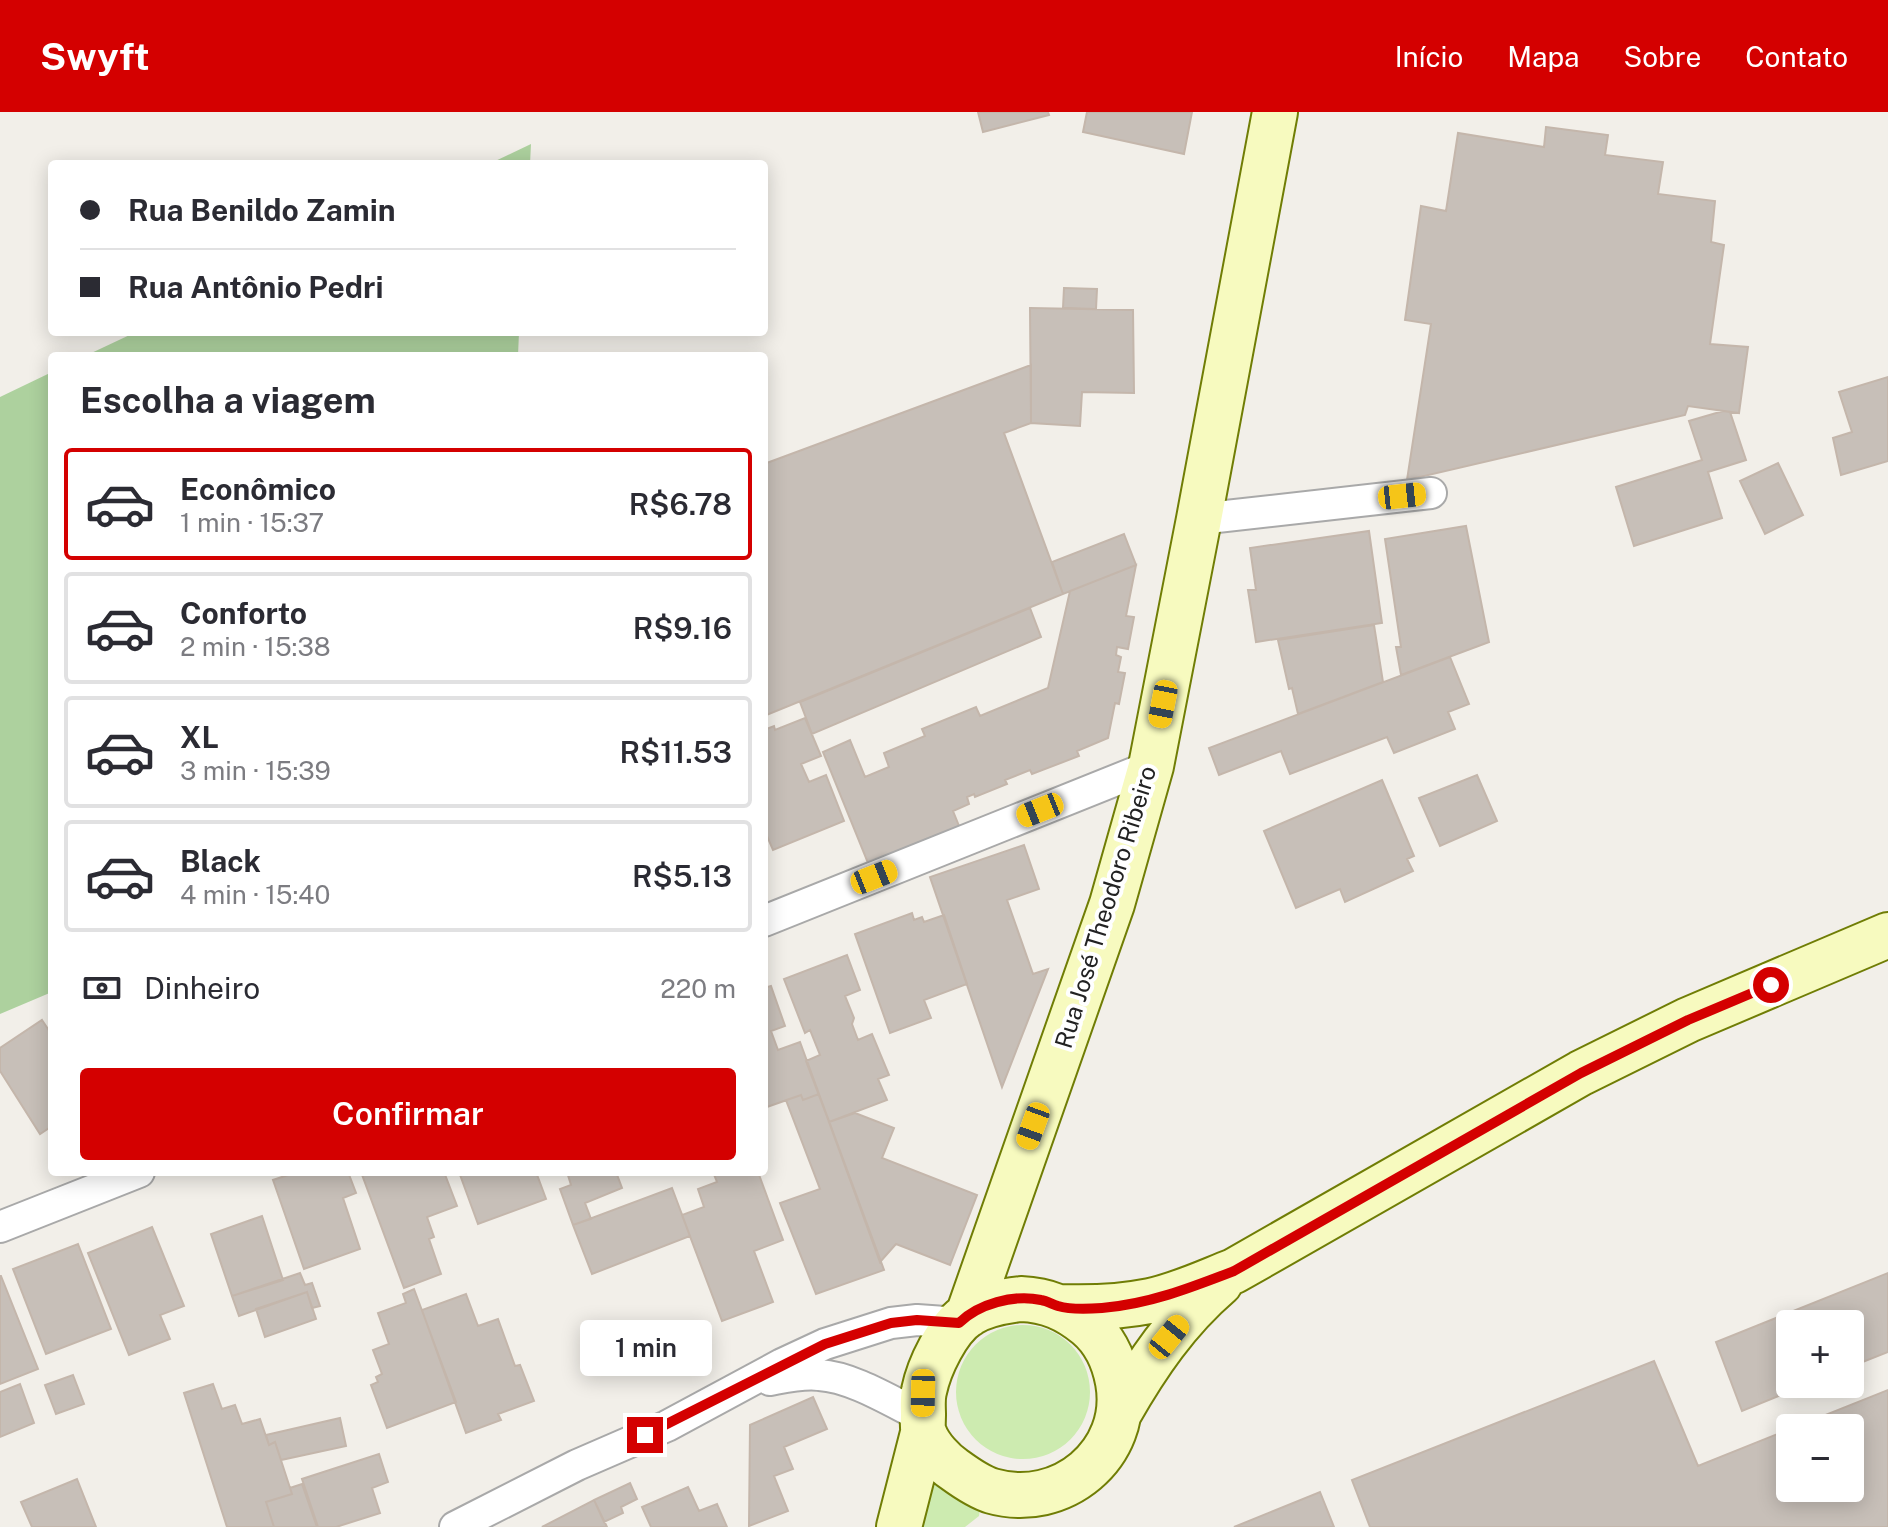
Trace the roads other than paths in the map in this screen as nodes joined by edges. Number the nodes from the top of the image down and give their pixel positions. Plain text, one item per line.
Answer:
1 (1275, 112) edge
2 (1431, 493) dead end
3 (1199, 519) junction
4 (1151, 766) junction
5 (768, 919) edge
6 (1888, 935) edge
7 (129, 1176) edge
8 (0, 1227) edge
9 (1234, 1271) junction
10 (1061, 1307) junction
11 (964, 1319) junction
12 (748, 1383) junction
13 (1119, 1413) junction
14 (923, 1425) junction
15 (455, 1527) edge
16 (899, 1527) edge

1 - 3 main road, Rua José Theodoro Ribeiro
2 - 3 street
3 - 4 main road, Rua José Theodoro Ribeiro
4 - 5 street
4 - 11 main road, Rua José Theodoro Ribeiro
6 - 9 main road
7 - 8 street
9 - 10 main road
9 - 13 main road
10 - 11 main road
10 - 13 main road
11 - 12 street
11 - 14 main road
12 - 14 street
12 - 15 street
13 - 14 main road
14 - 16 main road

